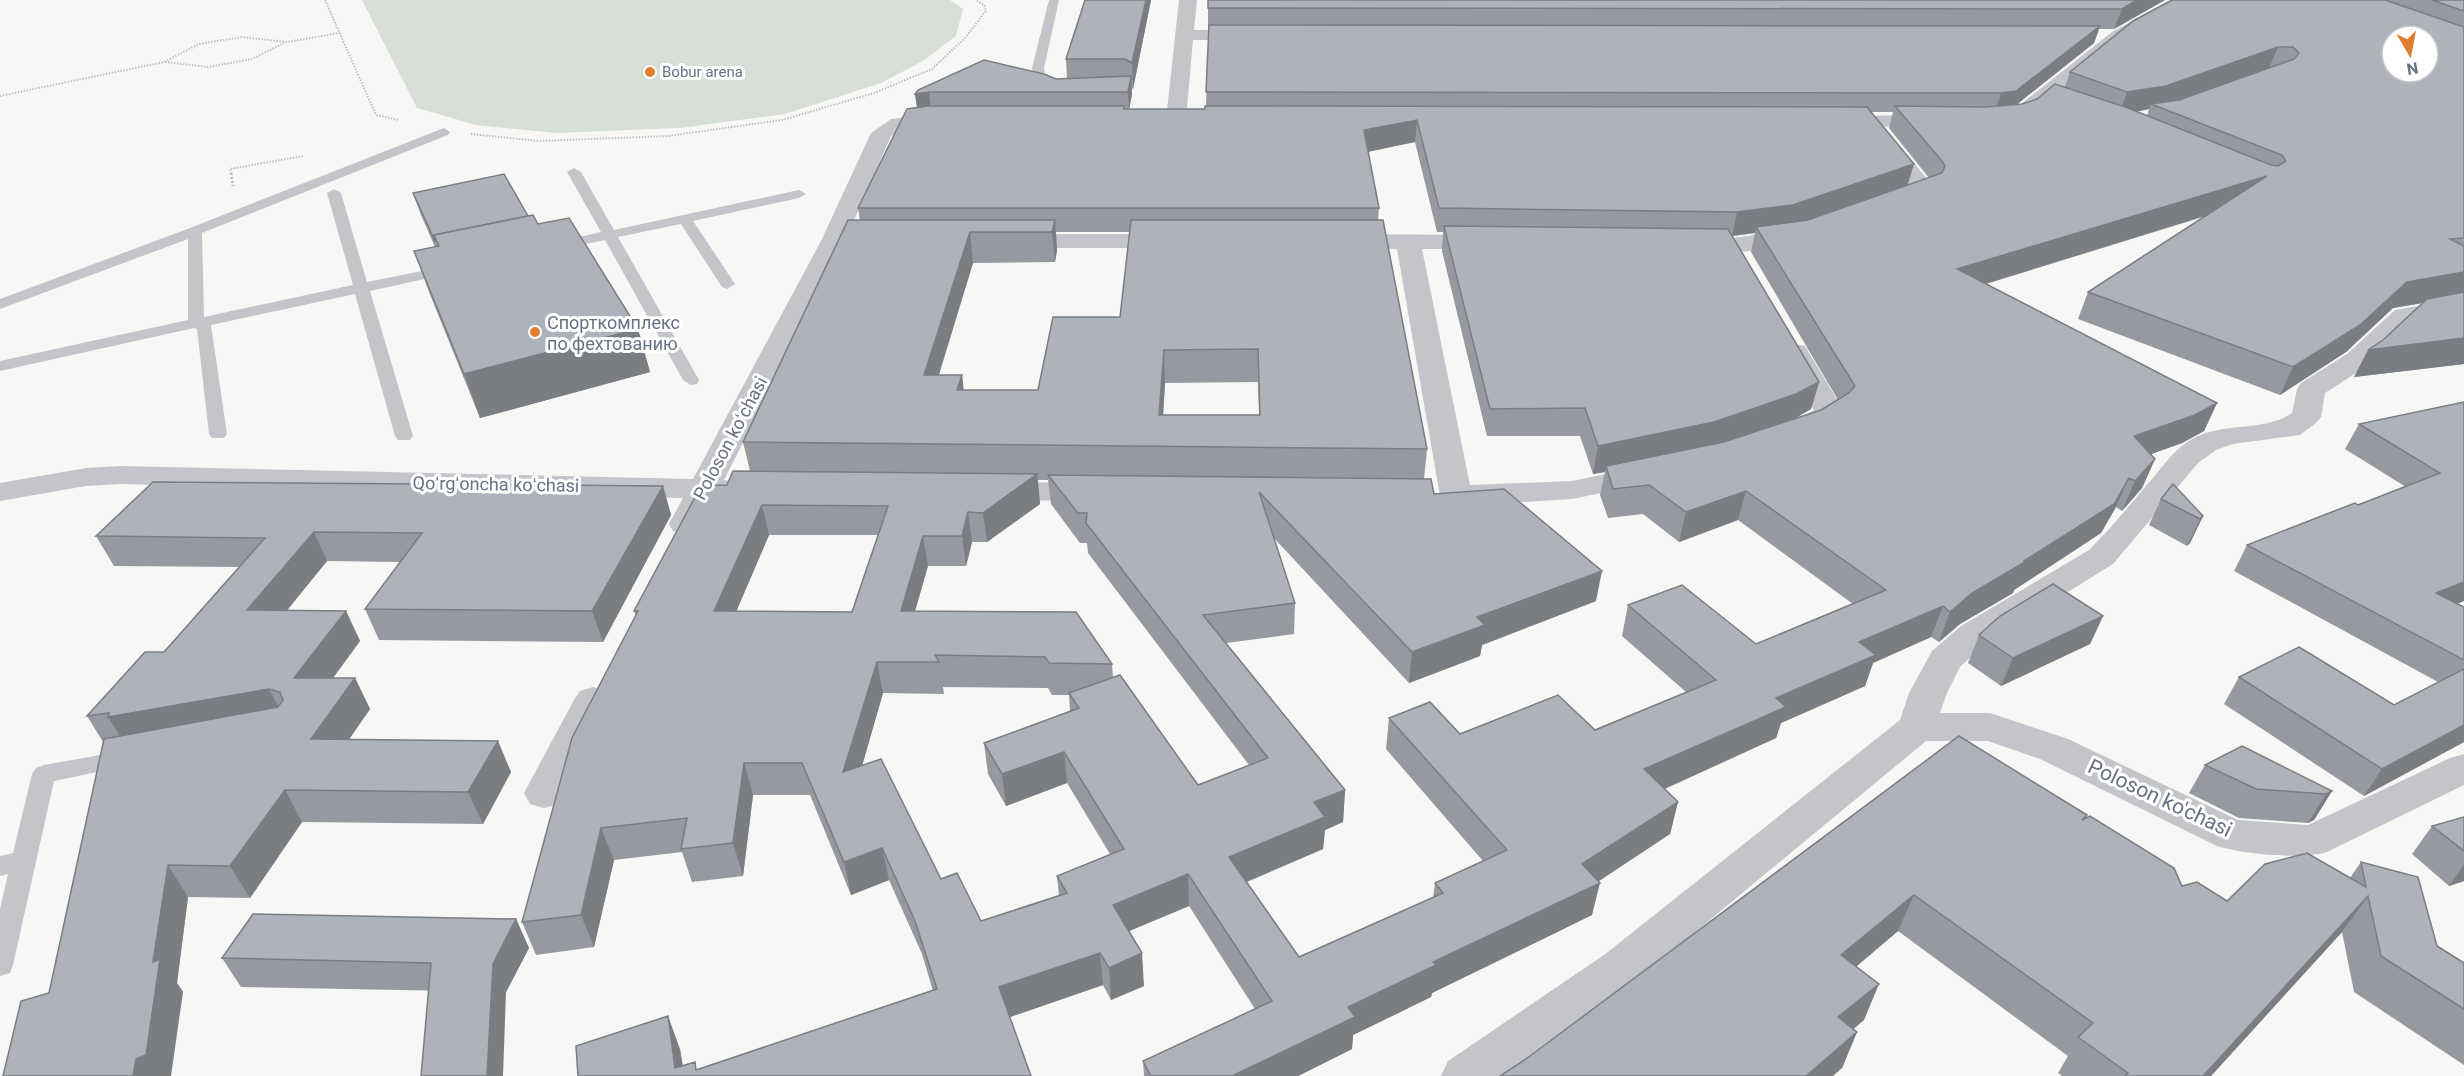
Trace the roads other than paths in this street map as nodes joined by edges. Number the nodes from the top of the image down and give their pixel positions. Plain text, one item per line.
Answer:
1 (1054, 0) edge
2 (1188, 0) edge
3 (2183, 0) edge
4 (1186, 35) junction
5 (1269, 36) edge
6 (2094, 36) edge
7 (2118, 36) junction
8 (1068, 91) edge
9 (966, 119) edge
10 (2006, 119) edge
11 (1200, 120) edge
12 (1961, 121) edge
13 (1810, 122) edge
14 (1870, 122) junction
15 (444, 132) road end
16 (574, 172) dead end
17 (334, 193) dead end
18 (799, 194) dead end
19 (1870, 211) edge
20 (685, 219) junction
21 (1815, 230) edge
22 (195, 231) junction
23 (611, 235) junction
24 (987, 241) edge
25 (1198, 241) edge
26 (1315, 241) edge
27 (1408, 241) junction
28 (1504, 242) edge
29 (1672, 244) edge
30 (1732, 245) junction
31 (543, 250) edge
32 (464, 266) edge
33 (1749, 274) edge
34 (727, 284) dead end
35 (362, 288) junction
36 (0, 304) edge
37 (2464, 306) edge
38 (196, 323) junction
39 (1778, 324) edge
40 (0, 366) edge
41 (691, 380) dead end
42 (218, 434) dead end
43 (404, 436) dead end
44 (1769, 441) edge
45 (1672, 469) edge
46 (704, 488) junction
47 (751, 489) edge
48 (966, 491) edge
49 (0, 492) edge
50 (1122, 492) edge
51 (676, 541) edge
52 (604, 678) edge
53 (1917, 727) junction
54 (148, 755) edge
55 (2464, 768) edge
56 (544, 793) dead end
57 (25, 860) junction
58 (0, 866) edge
59 (0, 965) edge
60 (1465, 1076) edge

1 - 8 lane
2 - 4 street
3 - 7 street
4 - 5 street
4 - 11 street
6 - 7 street
7 - 10 street
9 - 46 street, Poloson koʻchasi
12 - 14 street
13 - 14 street
14 - 19 street
15 - 22 lane
16 - 23 lane
17 - 35 lane
18 - 20 lane
20 - 23 lane
20 - 34 lane
21 - 30 street
22 - 36 lane
22 - 38 lane
23 - 31 lane
23 - 41 lane
24 - 25 street
26 - 27 street
27 - 28 street
27 - 45 street
29 - 30 street
30 - 33 street
32 - 35 lane
35 - 38 lane
35 - 43 lane
37 - 53 street
38 - 40 lane
38 - 42 lane
39 - 44 street
46 - 47 street, Qoʻrgʻoncha koʻchasi
46 - 49 street, Qoʻrgʻoncha koʻchasi
46 - 51 street, Poloson koʻchasi
48 - 50 street
52 - 56 street
53 - 55 street, Poloson ko'chasi
53 - 60 street
54 - 57 lane
57 - 58 lane
57 - 59 lane

